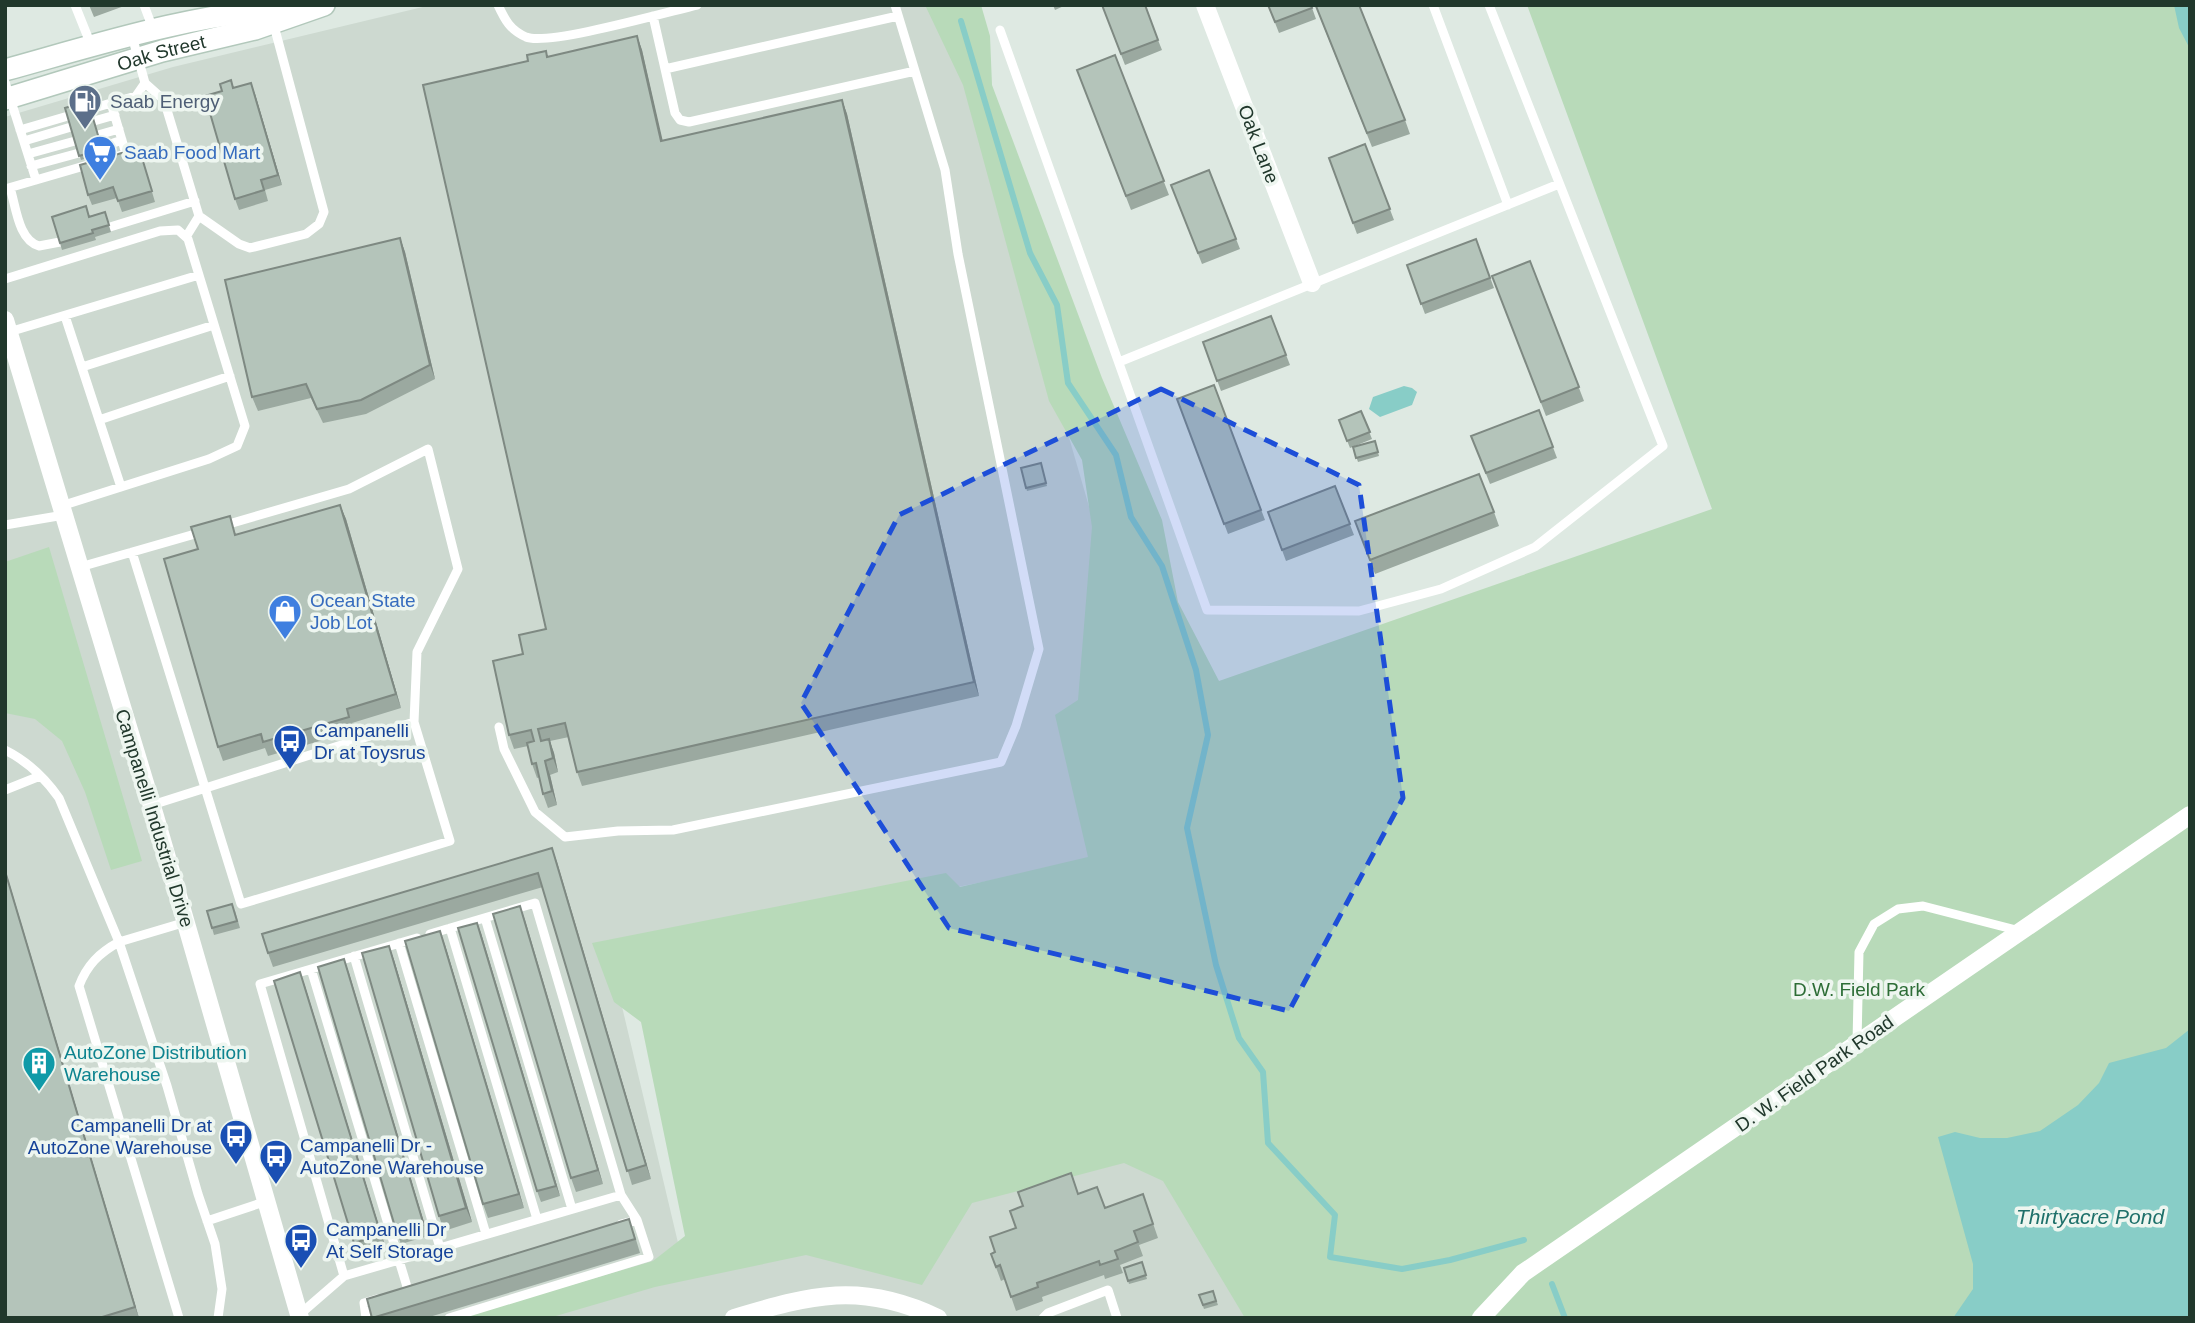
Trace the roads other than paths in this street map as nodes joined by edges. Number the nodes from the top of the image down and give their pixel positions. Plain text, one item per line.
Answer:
1 (75, 5) edge
2 (144, 5) edge
3 (498, 5) edge
4 (697, 5) edge
5 (895, 5) edge
6 (1205, 5) edge
7 (1433, 5) edge
8 (1489, 5) edge
9 (320, 6) edge
10 (272, 16) junction
11 (653, 16) junction
12 (898, 16) junction
13 (1000, 30) dead end
14 (143, 34) junction
15 (92, 47) junction
16 (138, 58) junction
17 (665, 69) junction
18 (5, 70) edge
19 (915, 71) junction
20 (145, 83) junction
21 (7, 93) edge
22 (111, 103) junction
23 (91, 109) edge
24 (115, 114) junction
25 (68, 116) edge
26 (94, 121) edge
27 (71, 127) edge
28 (119, 129) junction
29 (20, 130) junction
30 (98, 135) edge
31 (24, 141) junction
32 (75, 141) edge
33 (122, 141) junction
34 (102, 147) edge
35 (79, 153) edge
36 (28, 154) junction
37 (113, 158) edge
38 (100, 161) edge
39 (32, 166) junction
40 (36, 180) junction
41 (1559, 184) junction
42 (8, 189) edge
43 (195, 201) junction
44 (1508, 205) junction
45 (199, 216) junction
46 (110, 227) edge
47 (186, 237) junction
48 (60, 242) edge
49 (199, 275) junction
50 (5, 279) edge
51 (1312, 283) junction
52 (65, 316) junction
53 (214, 325) junction
54 (7, 326) edge
55 (1119, 362) junction
56 (12, 363) edge
57 (82, 367) junction
58 (230, 376) junction
59 (99, 420) junction
60 (121, 487) junction
61 (63, 510) junction
62 (5, 525) edge
63 (132, 552) junction
64 (80, 567) junction
65 (414, 722) junction
66 (499, 727) dead end
67 (5, 750) edge
68 (40, 776) junction
69 (204, 789) junction
70 (5, 790) edge
71 (152, 805) junction
72 (2190, 815) edge
73 (485, 918) junction
74 (186, 922) junction
75 (450, 928) junction
76 (2020, 931) junction
77 (119, 943) junction
78 (399, 943) junction
79 (354, 956) junction
80 (311, 969) junction
81 (1857, 1044) junction
82 (621, 1195) junction
83 (267, 1201) junction
84 (572, 1209) junction
85 (537, 1219) junction
86 (637, 1220) junction
87 (207, 1221) junction
88 (612, 1227) edge
89 (486, 1234) junction
90 (440, 1248) junction
91 (399, 1260) junction
92 (344, 1276) junction
93 (421, 1286) edge
94 (408, 1290) junction
95 (397, 1293) edge
96 (386, 1297) edge
97 (299, 1316) edge
98 (179, 1318) edge
99 (218, 1318) edge
100 (366, 1318) edge
101 (450, 1318) edge
102 (734, 1318) edge
103 (938, 1318) edge
104 (1043, 1318) edge
105 (1117, 1318) edge
106 (1481, 1318) edge

1 - 15 lane
2 - 14 lane
3 - 11 lane
4 - 11 lane
5 - 12 lane
6 - 51 street, Oak Lane
7 - 44 lane
8 - 41 lane
9 - 10 main road, Oak Street
10 - 14 main road, Oak Street
10 - 16 main road, Oak Street
10 - 45 lane
11 - 17 lane
12 - 17 lane
12 - 19 lane
13 - 55 lane
14 - 15 main road, Oak Street
14 - 16 lane
15 - 18 main road, Oak Street
16 - 20 lane
16 - 21 main road, Oak Street
17 - 19 lane
19 - 66 lane
20 - 22 lane
20 - 43 lane
21 - 29 lane
22 - 23 lane
22 - 24 lane
24 - 26 lane
24 - 28 lane
25 - 29 lane
27 - 31 lane
28 - 30 lane
28 - 33 lane
29 - 31 lane
31 - 36 lane
32 - 36 lane
33 - 34 lane
33 - 37 lane
35 - 39 lane
36 - 39 lane
38 - 40 lane
39 - 40 lane
40 - 42 lane
41 - 44 lane
41 - 55 lane
42 - 48 lane
43 - 45 lane
43 - 46 lane
44 - 51 lane
45 - 47 lane
47 - 49 lane
47 - 50 lane
49 - 52 lane
49 - 53 lane
51 - 55 lane
52 - 54 lane
52 - 57 lane
53 - 57 lane
53 - 58 lane
54 - 56 street, Campanelli Industrial Drive
56 - 61 street, Campanelli Industrial Drive
57 - 59 lane
58 - 59 lane
58 - 60 lane
59 - 60 lane
60 - 61 lane
61 - 62 lane
61 - 64 street, Campanelli Industrial Drive
63 - 64 lane
63 - 65 lane
63 - 69 lane
64 - 71 street, Campanelli Industrial Drive
65 - 69 lane
65 - 69 lane
67 - 68 lane
68 - 70 lane
68 - 77 lane
69 - 71 lane
71 - 74 street, Campanelli Industrial Drive
72 - 76 street, D. W. Field Park Road
73 - 75 lane
73 - 82 lane
73 - 84 lane
74 - 77 lane
74 - 83 street, Campanelli Industrial Drive
75 - 78 lane
75 - 85 lane
76 - 81 street, D. W. Field Park Road
76 - 81 lane
77 - 87 lane
77 - 98 lane
78 - 79 lane
78 - 89 lane
79 - 80 lane
79 - 90 lane
80 - 91 lane
80 - 92 lane
81 - 106 street, D. W. Field Park Road
82 - 84 lane
82 - 86 lane
83 - 87 lane
83 - 97 street, Campanelli Industrial Drive
84 - 85 lane
85 - 89 lane
86 - 88 lane
86 - 101 lane
87 - 99 lane
89 - 90 lane
90 - 91 lane
91 - 92 lane
91 - 94 lane
92 - 97 lane
93 - 94 lane
94 - 95 lane
96 - 100 lane
102 - 103 street
104 - 105 lane

